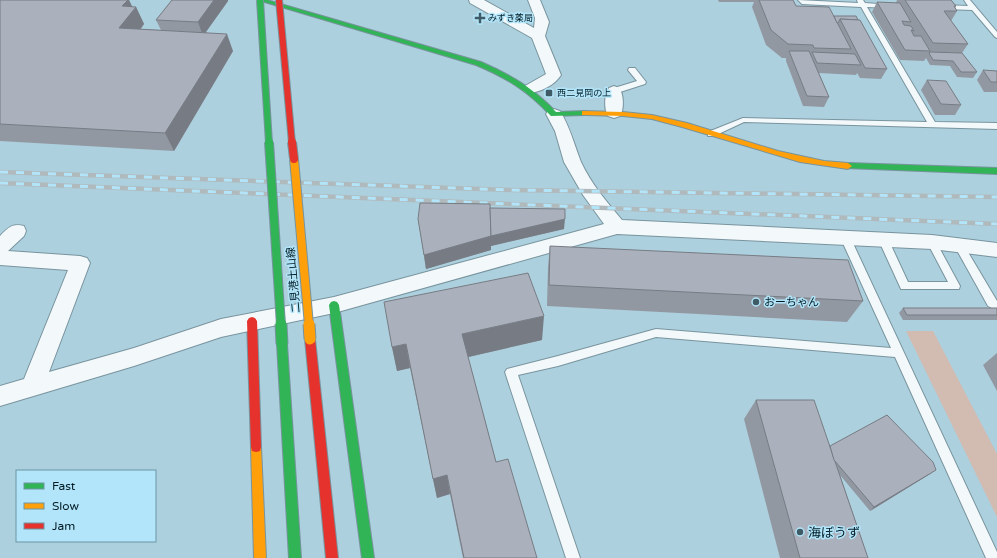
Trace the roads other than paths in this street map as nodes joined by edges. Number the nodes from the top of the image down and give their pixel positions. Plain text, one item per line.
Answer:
1 (261, 0) edge
2 (279, 0) edge
3 (294, 0) edge
4 (475, 0) edge
5 (534, 0) edge
6 (801, 0) edge
7 (967, 0) edge
8 (861, 2) edge
9 (899, 6) edge
10 (936, 7) edge
11 (973, 8) junction
12 (296, 10) junction
13 (538, 36) junction
14 (997, 36) edge
15 (632, 70) dead end
16 (530, 89) junction
17 (614, 91) joint
18 (614, 113) junction
19 (554, 114) junction
20 (932, 124) junction
21 (997, 126) edge
22 (710, 134) junction
23 (997, 171) edge
24 (617, 227) junction
25 (17, 231) dead end
26 (846, 240) junction
27 (884, 241) junction
28 (932, 242) junction
29 (959, 245) junction
30 (0, 247) edge
31 (997, 250) edge
32 (0, 258) edge
33 (334, 305) junction
34 (997, 307) edge
35 (252, 321) junction
36 (898, 353) junction
37 (32, 387) junction
38 (0, 396) edge
39 (260, 558) edge
40 (295, 558) edge
41 (332, 558) edge
42 (368, 558) edge
43 (573, 558) edge
44 (993, 558) edge

1 - 12 main road
1 - 40 main road, 二見港土山線, bridge
2 - 41 main road, 二見港土山線, bridge
3 - 12 main road
4 - 13 street
5 - 13 street
6 - 8 lane
7 - 11 lane
8 - 9 lane
8 - 20 lane
10 - 11 lane
11 - 14 lane
12 - 16 main road
13 - 16 street
15 - 17 lane
16 - 19 main road
17 - 18 street
18 - 19 main road
18 - 22 main road
19 - 24 street
20 - 21 lane
20 - 22 lane
22 - 23 main road
24 - 26 street
24 - 33 street
25 - 30 street
26 - 27 street
26 - 36 lane
27 - 28 street
27 - 28 lane
28 - 29 street
29 - 31 street
29 - 34 lane
32 - 37 street
33 - 35 street
33 - 42 main road
35 - 37 street
35 - 39 main road
36 - 43 lane
36 - 44 lane
37 - 38 street

